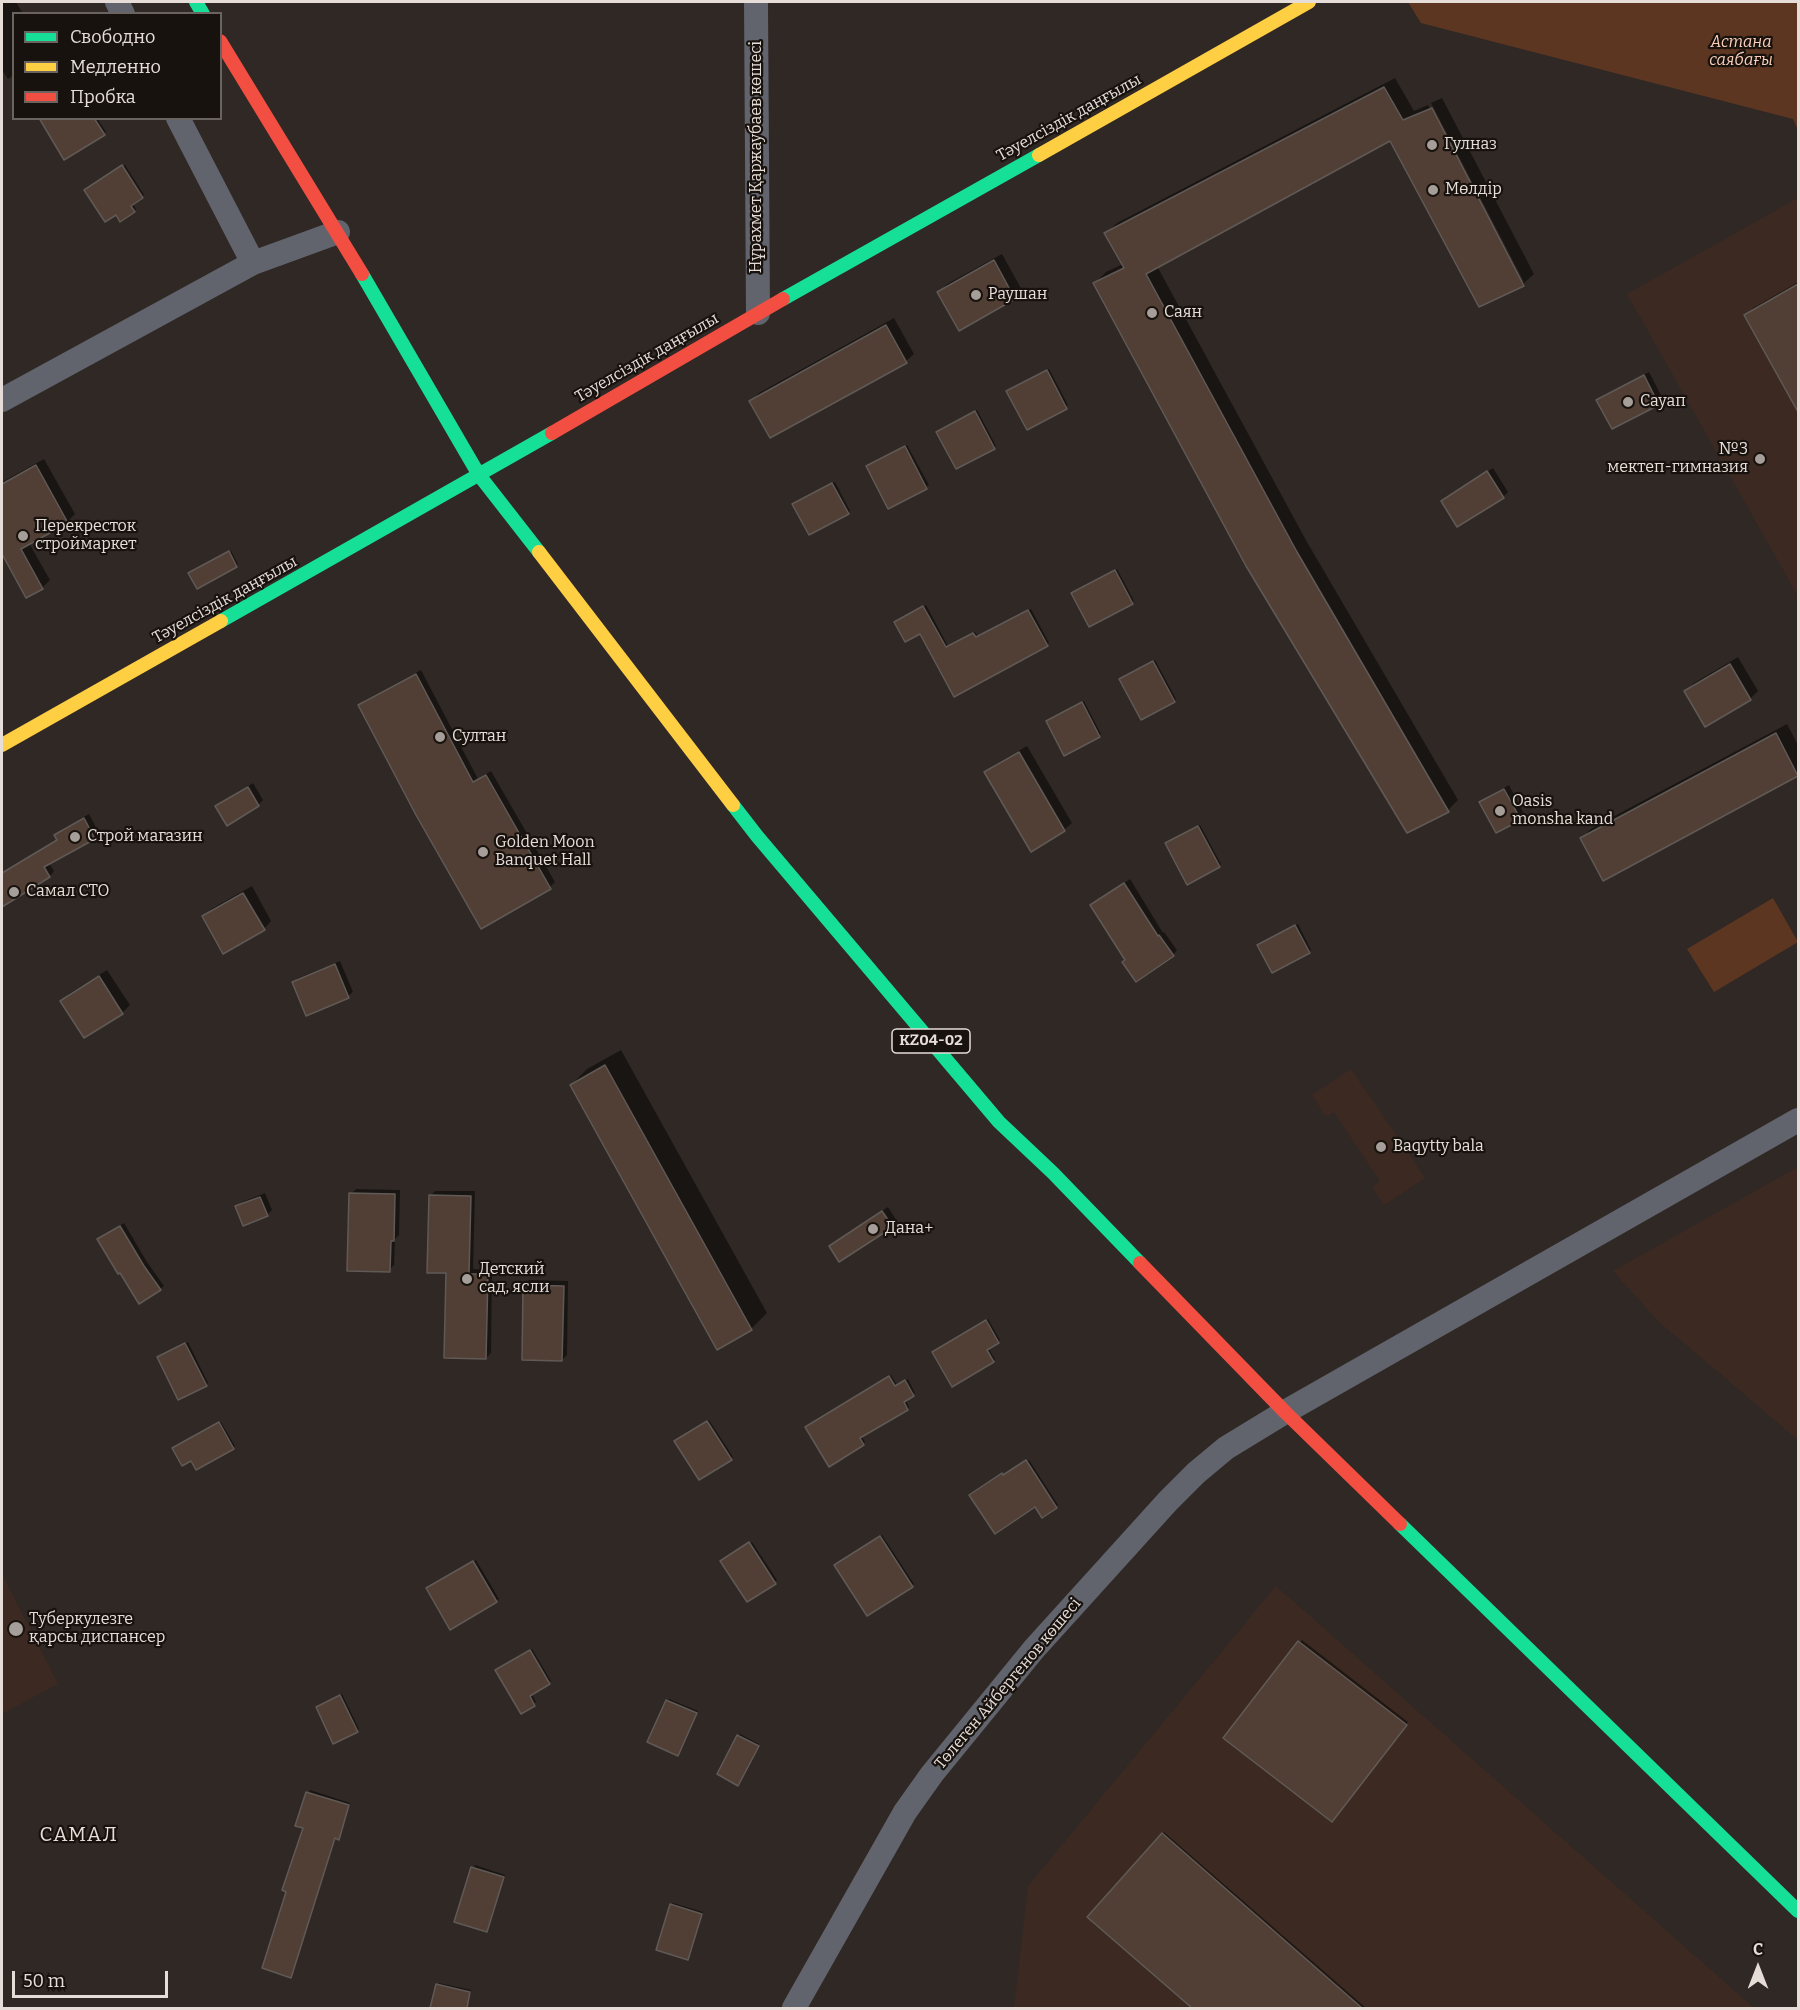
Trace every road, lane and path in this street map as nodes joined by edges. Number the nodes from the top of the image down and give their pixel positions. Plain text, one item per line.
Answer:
1 (756, 2) edge
2 (1309, 2) edge
3 (222, 44) edge
4 (179, 120) edge
5 (338, 232) junction
6 (253, 263) junction
7 (758, 312) junction
8 (2, 400) edge
9 (479, 475) junction
10 (2, 745) edge
11 (1798, 1120) edge
12 (1285, 1412) junction
13 (1798, 1911) edge
14 (794, 2008) edge

1 - 7 street, Нұрахмет Қаржаубаев көшесі
2 - 7 main road, Тәуелсіздік даңғылы
3 - 5 main road, KZ04-02
4 - 6 street
5 - 6 street
5 - 9 main road, KZ04-02
6 - 8 street
7 - 9 main road, Тәуелсіздік даңғылы
9 - 10 main road, Тәуелсіздік даңғылы
9 - 12 main road, KZ04-02
11 - 12 street, Төлеген Айбергенов көшесі
12 - 13 main road, KZ04-02
12 - 14 street, Төлеген Айбергенов көшесі

